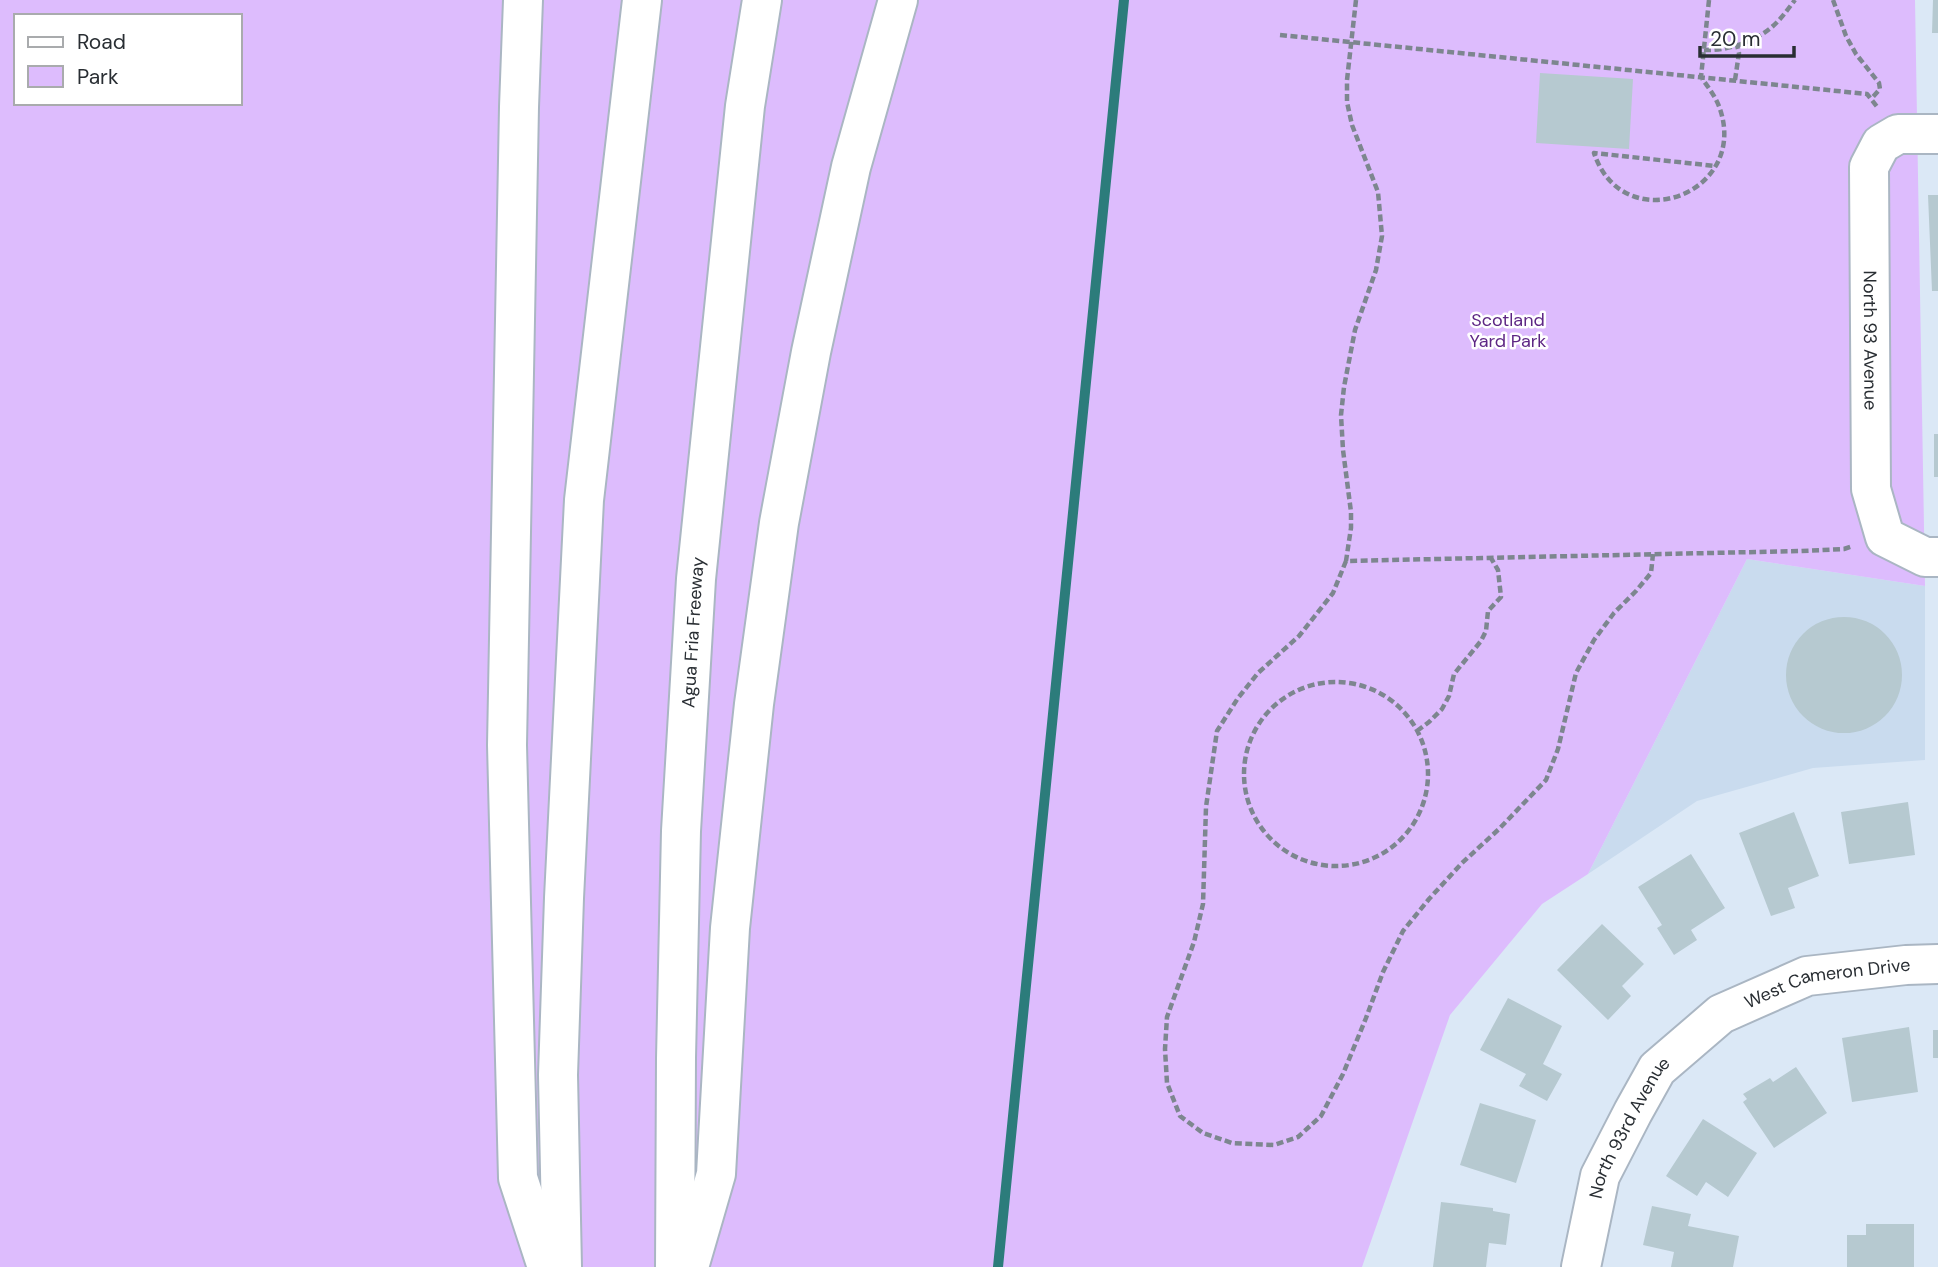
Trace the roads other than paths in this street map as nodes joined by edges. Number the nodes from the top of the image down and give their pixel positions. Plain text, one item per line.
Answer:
1 (523, 0) edge
2 (642, 0) edge
3 (762, 0) edge
4 (898, 0) edge
5 (1938, 134) edge
6 (1938, 557) edge
7 (1938, 964) edge
8 (1721, 1014) joint
9 (547, 1267) edge
10 (562, 1267) edge
11 (675, 1267) edge
12 (689, 1267) edge
13 (1581, 1267) edge

1 - 9 main road
2 - 10 main road
3 - 11 main road, Agua Fria Freeway
4 - 12 main road
5 - 6 main road, North 93 Avenue
7 - 8 main road, West Cameron Drive
8 - 13 main road, North 93rd Avenue

